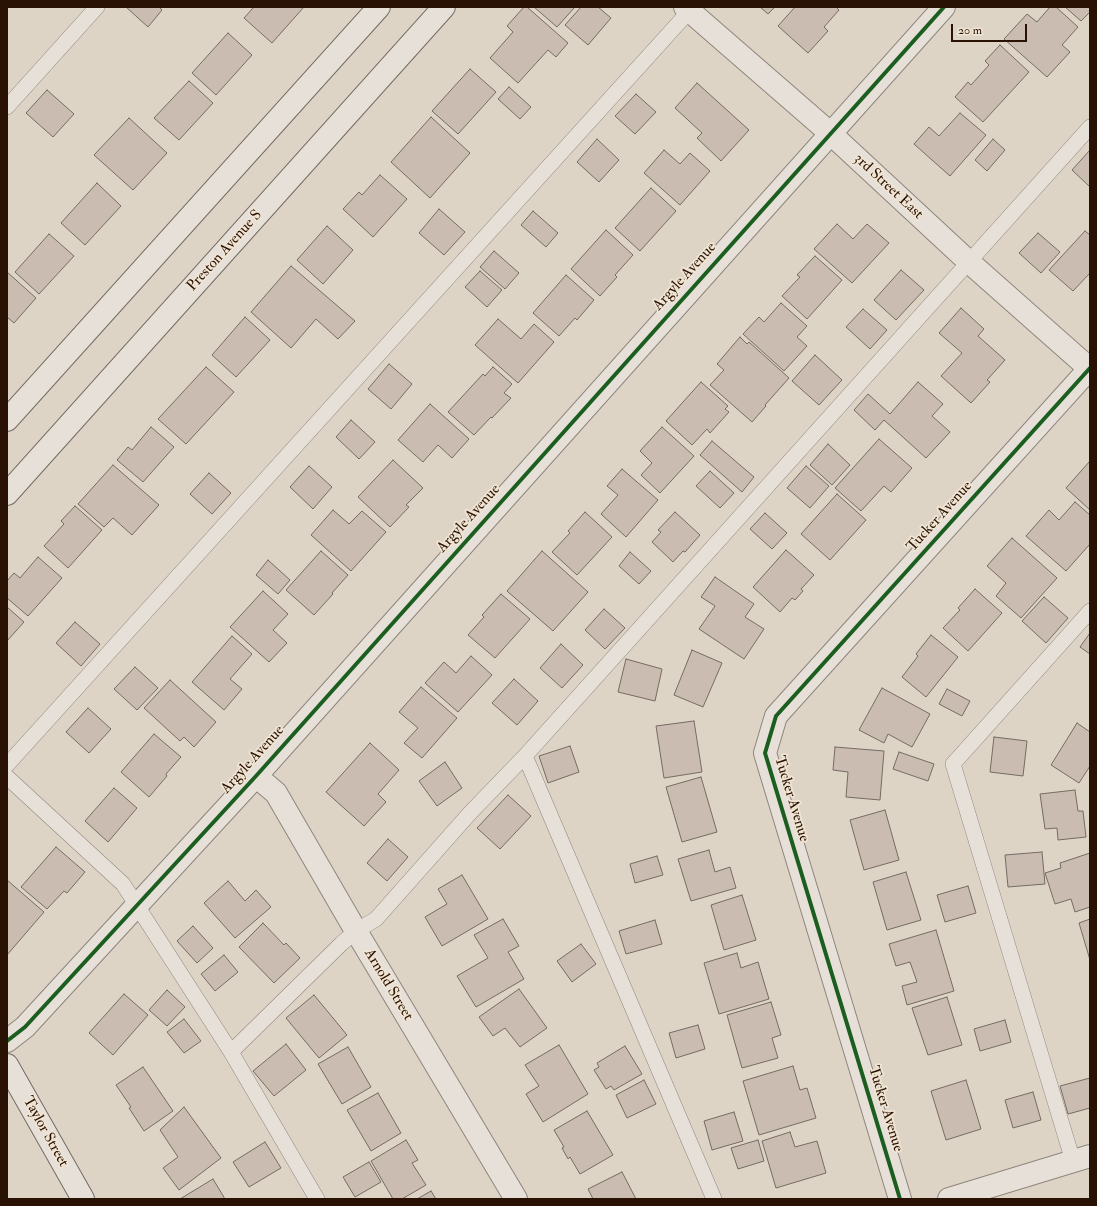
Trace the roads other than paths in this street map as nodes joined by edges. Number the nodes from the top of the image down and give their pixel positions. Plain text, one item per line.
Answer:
1 (97, 7) edge
2 (379, 7) edge
3 (444, 7) edge
4 (944, 7) edge
5 (689, 8) edge
6 (7, 107) edge
7 (1090, 128) edge
8 (830, 133) junction
9 (969, 262) junction
10 (1090, 369) edge
11 (7, 420) edge
12 (7, 494) edge
13 (1090, 611) edge
14 (525, 756) junction
15 (7, 765) edge
16 (256, 776) junction
17 (7, 777) edge
18 (137, 905) junction
19 (356, 932) junction
20 (7, 1041) edge
21 (230, 1052) junction
22 (7, 1065) edge
23 (1081, 1159) edge
24 (83, 1199) edge
25 (317, 1199) edge
26 (516, 1199) edge
27 (714, 1199) edge
28 (900, 1199) edge
29 (949, 1199) edge

1 - 6 lane
2 - 11 street
3 - 12 street, Preston Avenue S
4 - 8 street, Argyle Avenue
5 - 8 street, 3rd Street East
5 - 15 lane
7 - 9 lane
8 - 9 street, 3rd Street East
8 - 16 street, Argyle Avenue
9 - 10 street, 3rd Street East
9 - 14 lane
10 - 28 street, Tucker Avenue
13 - 23 lane
14 - 19 lane
14 - 27 lane
16 - 18 street, Argyle Avenue
16 - 19 street, Arnold Street
17 - 18 lane
18 - 20 street, Argyle Avenue
18 - 21 lane
19 - 21 lane
19 - 26 street, Arnold Street
21 - 25 lane
22 - 24 street, Taylor Street
23 - 29 street

